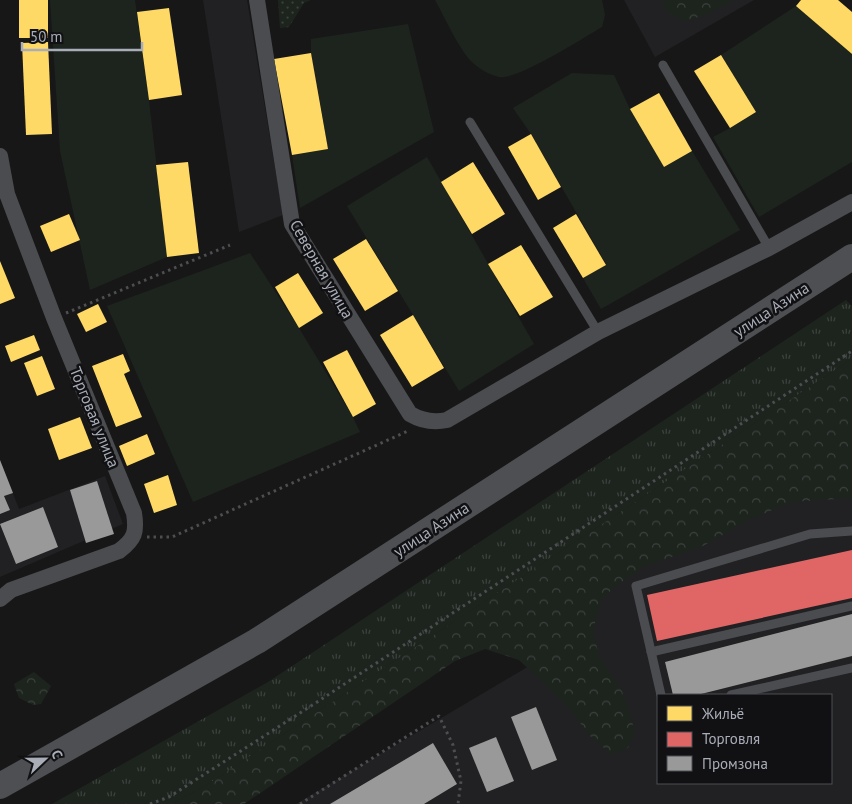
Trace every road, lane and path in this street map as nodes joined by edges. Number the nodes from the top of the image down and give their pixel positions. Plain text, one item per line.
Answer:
1 (257, 0) edge
2 (663, 65) dead end
3 (470, 122) dead end
4 (0, 156) edge
5 (852, 202) edge
6 (230, 245) dead end
7 (768, 248) junction
8 (852, 257) edge
9 (54, 318) junction
10 (598, 332) junction
11 (852, 351) edge
12 (429, 422) junction
13 (852, 531) edge
14 (134, 537) junction
15 (0, 598) edge
16 (852, 606) edge
17 (651, 652) junction
18 (852, 668) edge
19 (661, 694) edge
20 (735, 694) edge
21 (0, 786) edge
22 (150, 804) edge
23 (300, 804) edge
24 (458, 804) edge

1 - 12 street, Северная улица
2 - 7 lane
3 - 10 lane
4 - 9 street, Торговая улица
5 - 7 street
6 - 9 path
7 - 10 street
8 - 21 main road, улица Азина
9 - 14 street, Торговая улица
10 - 12 street
11 - 22 path
12 - 14 path
13 - 17 lane
14 - 15 street
16 - 17 lane
17 - 19 lane
18 - 20 lane
23 - 24 path

